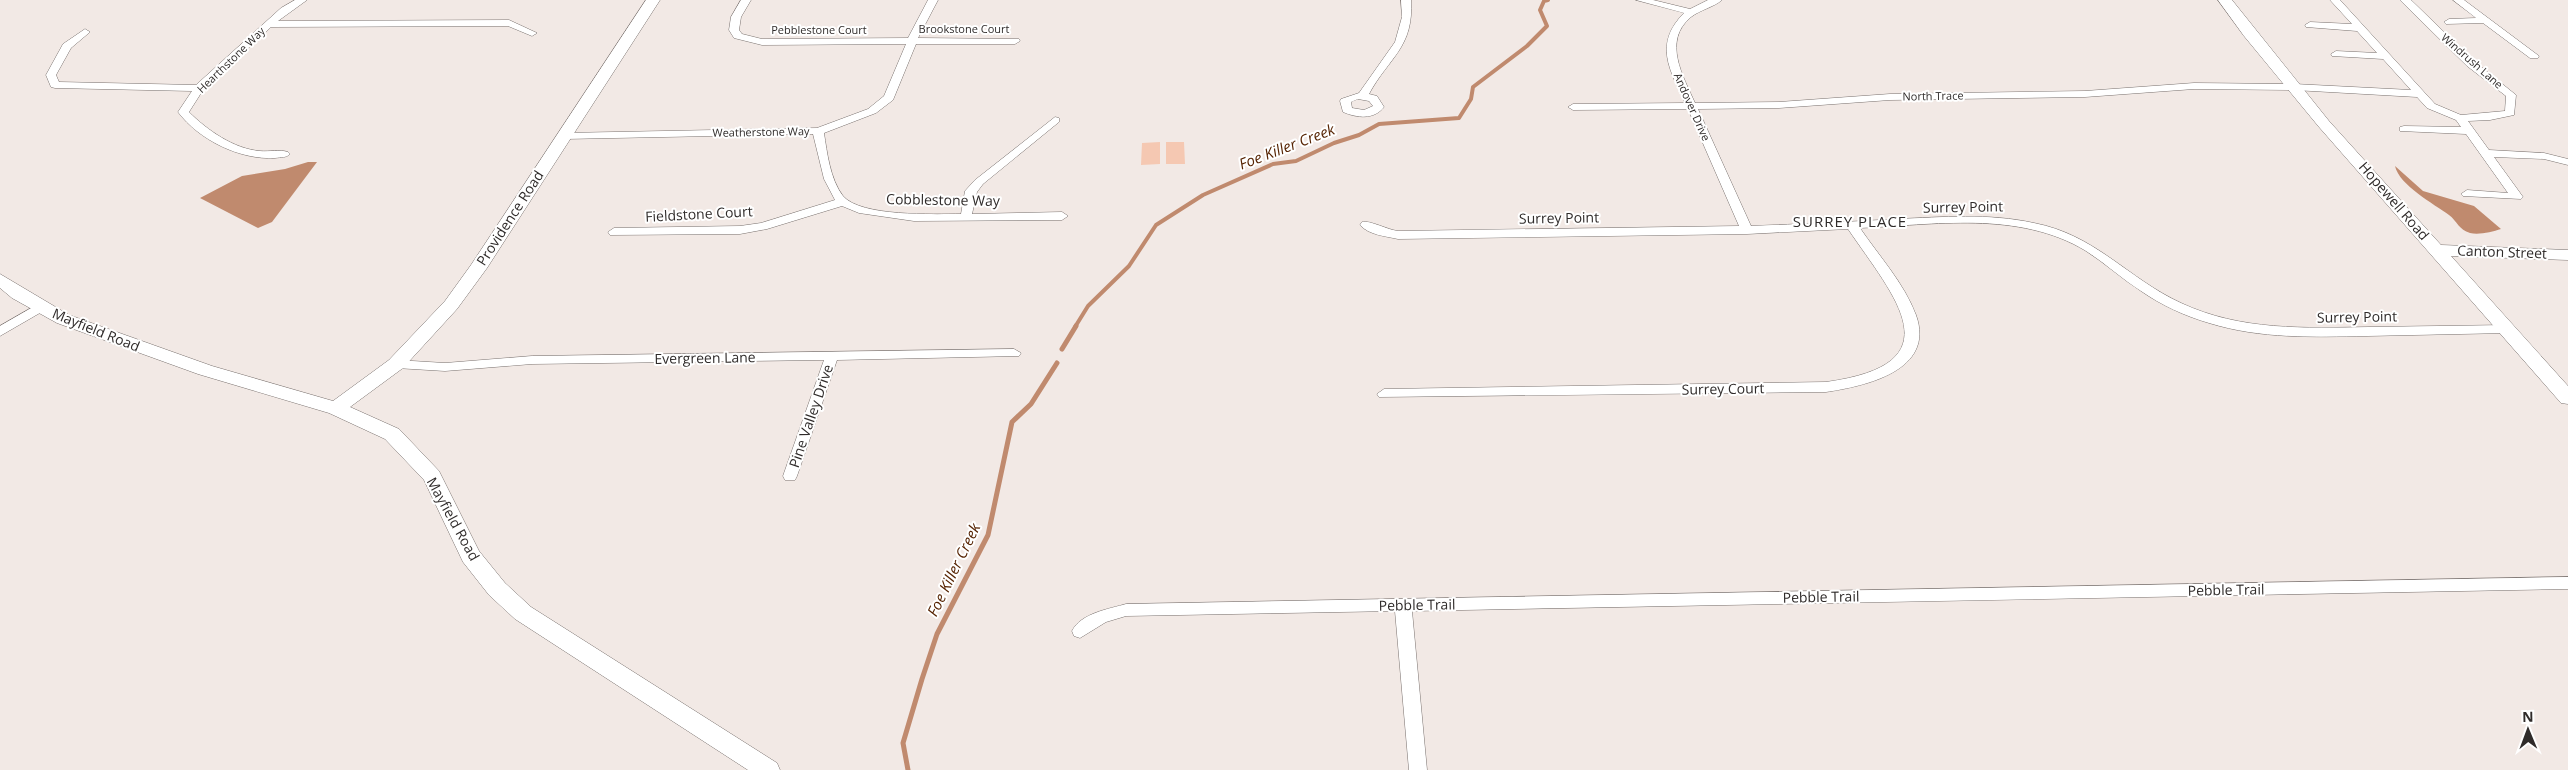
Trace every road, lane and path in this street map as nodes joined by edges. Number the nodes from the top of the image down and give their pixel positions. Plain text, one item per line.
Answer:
1 (302, 0) edge
2 (653, 0) edge
3 (746, 0) edge
4 (933, 0) edge
5 (1406, 0) edge
6 (1641, 0) edge
7 (1717, 0) edge
8 (2225, 0) edge
9 (2336, 0) edge
10 (2405, 0) edge
11 (2458, 0) edge
12 (2472, 4) edge
13 (1691, 12) junction
14 (2486, 20) junction
15 (2449, 22) dead end
16 (269, 24) junction
17 (2310, 25) dead end
18 (2361, 28) junction
19 (85, 32) dead end
20 (532, 33) dead end
21 (1015, 41) dead end
22 (912, 42) junction
23 (2336, 54) dead end
24 (2387, 56) junction
25 (2534, 56) dead end
26 (2294, 87) junction
27 (199, 88) junction
28 (2421, 94) junction
29 (1363, 96) dead end
30 (1692, 106) junction
31 (1572, 107) dead end
32 (2460, 118) junction
33 (1055, 120) dead end
34 (2404, 129) dead end
35 (818, 131) junction
36 (2469, 131) junction
37 (564, 136) junction
38 (2485, 153) junction
39 (284, 154) dead end
40 (2568, 162) edge
41 (2467, 194) dead end
42 (842, 202) junction
43 (1062, 216) dead end
44 (966, 217) junction
45 (1366, 225) dead end
46 (1852, 226) junction
47 (1747, 230) junction
48 (614, 232) dead end
49 (2436, 250) junction
50 (2568, 255) edge
51 (0, 279) edge
52 (40, 307) junction
53 (2507, 329) junction
54 (0, 332) edge
55 (1014, 353) dead end
56 (832, 356) junction
57 (396, 364) junction
58 (1384, 394) dead end
59 (2568, 398) edge
60 (336, 408) junction
61 (790, 476) dead end
62 (2568, 584) edge
63 (1403, 605) junction
64 (1080, 631) dead end
65 (768, 770) edge
66 (1418, 770) edge

1 - 16 street, Hearthstone Way
2 - 37 street, Providence Road
3 - 22 street, Pebblestone Court
4 - 22 street, Weatherstone Way
5 - 29 street
6 - 13 street
7 - 13 street, Andover Drive
8 - 26 street, Hopewell Road
9 - 18 street, Windrush Lane
10 - 32 street, Windrush Lane
11 - 12 street
12 - 14 street
13 - 30 street, Andover Drive
14 - 15 street
14 - 25 street
16 - 20 street
16 - 27 street, Hearthstone Way
17 - 18 street
18 - 24 street, Windrush Lane
19 - 27 street
21 - 22 street, Brookstone Court
22 - 35 street, Weatherstone Way
23 - 24 street
24 - 28 street, Windrush Lane
26 - 28 street
26 - 30 street, North Trace
26 - 49 street, Hopewell Road
27 - 39 street, Hearthstone Way
28 - 32 street, Windrush Lane
30 - 31 street, North Trace
30 - 47 street, Andover Drive
32 - 36 street
33 - 44 street
34 - 36 street
35 - 37 street, Weatherstone Way
35 - 42 street
36 - 38 street
37 - 57 street, Providence Road
38 - 40 street
38 - 41 street
42 - 44 street, Cobblestone Way
42 - 48 street, Fieldstone Court
43 - 44 street, Cobblestone Way
45 - 47 street, Surrey Point
46 - 47 street, Surrey Point
46 - 53 street, Surrey Point
46 - 58 street, Surrey Court
49 - 50 street, Canton Street
49 - 53 street, Hopewell Road
51 - 52 street, Mayfield Road
52 - 54 street
52 - 60 street, Mayfield Road
53 - 59 street, Hopewell Road
55 - 56 street, Evergreen Lane
56 - 57 street, Evergreen Lane
56 - 61 street, Pine Valley Drive
57 - 60 street, Providence Road
60 - 65 street, Mayfield Road
62 - 63 street, Pebble Trail
63 - 64 street, Pebble Trail
63 - 66 street

